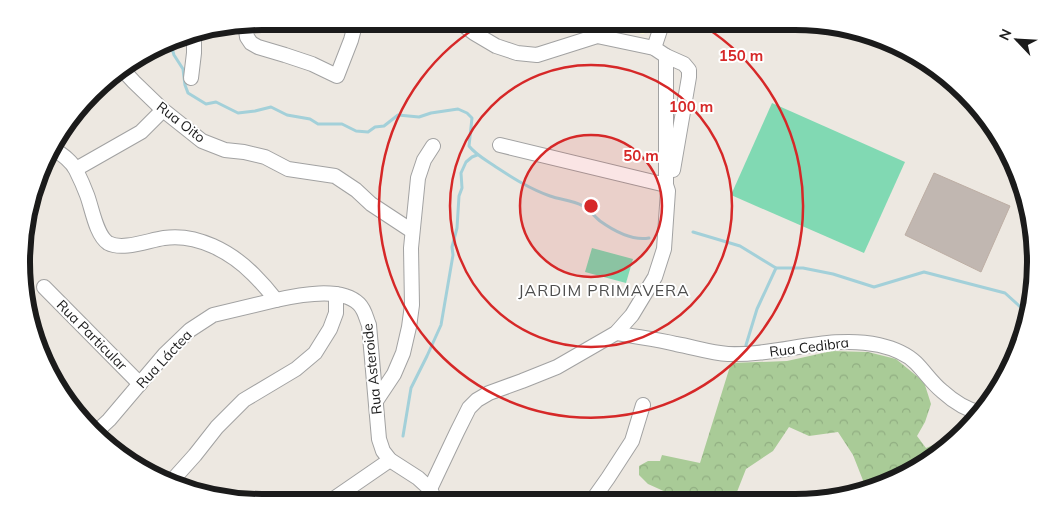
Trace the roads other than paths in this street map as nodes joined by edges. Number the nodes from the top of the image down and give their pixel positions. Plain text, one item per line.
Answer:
1 (246, 30) edge
2 (354, 30) edge
3 (470, 30) edge
4 (596, 30) edge
5 (660, 30) edge
6 (596, 36) junction
7 (194, 40) edge
8 (654, 48) junction
9 (666, 56) junction
10 (126, 74) edge
11 (191, 78) dead end
12 (163, 110) junction
13 (500, 145) dead end
14 (434, 146) dead end
15 (58, 152) edge
16 (76, 169) junction
17 (667, 188) junction
18 (412, 231) junction
19 (44, 286) dead end
20 (336, 294) junction
21 (276, 300) junction
22 (616, 333) junction
23 (140, 384) junction
24 (376, 401) junction
25 (643, 405) dead end
26 (973, 410) edge
27 (100, 428) edge
28 (390, 460) junction
29 (175, 477) edge
30 (430, 489) junction
31 (341, 494) edge
32 (432, 494) edge
33 (597, 494) edge

1 - 2 street
3 - 6 street
4 - 6 street
5 - 8 street
6 - 8 street
7 - 11 street
8 - 9 street
9 - 17 street
9 - 17 street
10 - 12 street, Rua Oito
12 - 16 street
12 - 18 street, Rua Oito
13 - 17 street
14 - 18 street
15 - 16 street
16 - 21 street
17 - 22 street
18 - 24 street
19 - 23 street, Rua Particular
20 - 21 street, Rua Asteroide
20 - 24 street, Rua Asteroide
20 - 29 street
21 - 23 street, Rua Láctea
22 - 26 street, Rua Cedibra
22 - 30 street
23 - 27 street, Rua Láctea
24 - 28 street, Rua Asteroide
25 - 33 street
28 - 30 street
28 - 31 street
30 - 32 street

